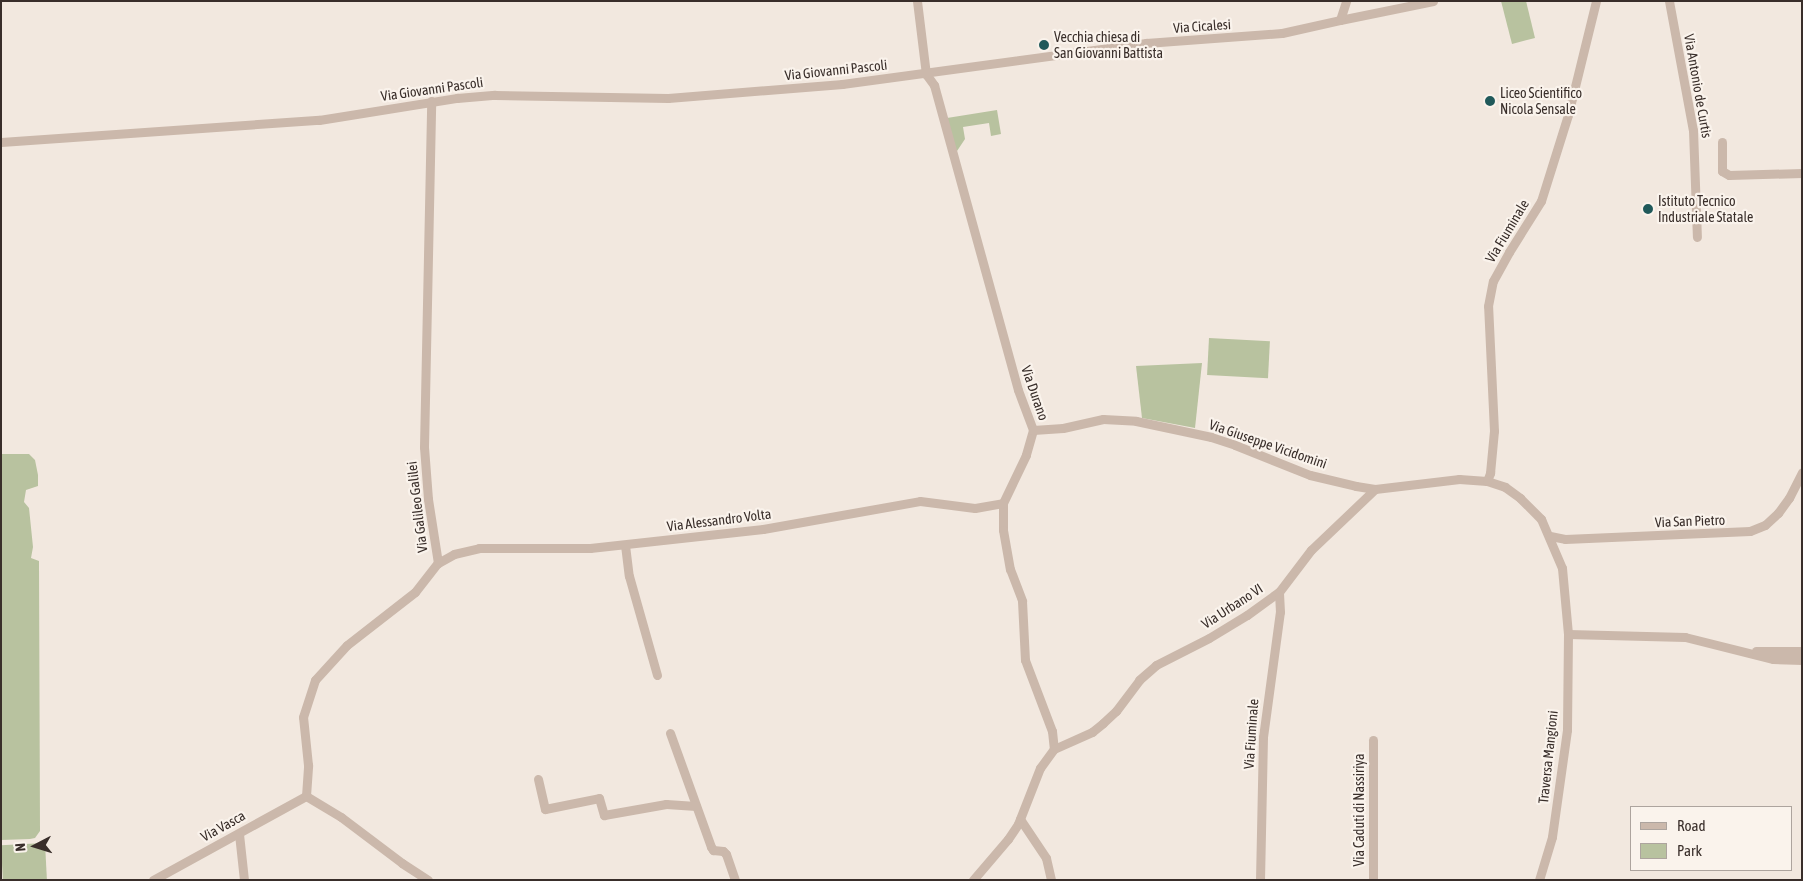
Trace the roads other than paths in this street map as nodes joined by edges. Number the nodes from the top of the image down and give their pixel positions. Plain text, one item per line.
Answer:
1 (917, 1) edge
2 (1346, 1) edge
3 (1433, 1) edge
4 (1596, 1) edge
5 (1669, 1) edge
6 (1340, 20) junction
7 (926, 74) junction
8 (431, 101) junction
9 (1, 142) edge
10 (1722, 142) dead end
11 (1802, 173) edge
12 (1697, 237) dead end
13 (1034, 430) junction
14 (1802, 472) edge
15 (1487, 481) junction
16 (1375, 489) junction
17 (1003, 503) junction
18 (1550, 536) junction
19 (625, 545) junction
20 (438, 563) junction
21 (1279, 592) junction
22 (1568, 634) junction
23 (1746, 651) junction
24 (1802, 651) edge
25 (1802, 660) edge
26 (657, 676) dead end
27 (670, 733) dead end
28 (1373, 740) dead end
29 (1054, 748) junction
30 (538, 779) dead end
31 (306, 796) junction
32 (696, 806) junction
33 (1020, 819) junction
34 (239, 834) junction
35 (153, 880) edge
36 (244, 880) edge
37 (428, 880) edge
38 (735, 880) edge
39 (972, 880) edge
40 (1051, 880) edge
41 (1260, 880) edge
42 (1373, 880) edge
43 (1538, 880) edge

1 - 7 street, Via Durano
2 - 6 street
3 - 6 street, Via Cicalesi
4 - 15 street, Via Fiuminale
5 - 12 street, Via Antonio de Curtis
6 - 7 street, Via Cicalesi
7 - 8 street, Via Giovanni Pascoli
7 - 13 street, Via Durano
8 - 9 street, Via Giovanni Pascoli
8 - 20 street, Via Galileo Galilei
10 - 11 street
13 - 16 street, Via Giuseppe Vicidomini
13 - 17 street, Via Durano
14 - 18 street, Via San Pietro
15 - 16 street
15 - 18 street
16 - 21 street, Via Urbano VI
17 - 19 street, Via Alessandro Volta
17 - 29 street, Via Durano
18 - 22 street, Traversa Mangioni
19 - 20 street, Via Alessandro Volta
19 - 26 street
20 - 31 street, Via Galileo Galilei
21 - 29 street, Via Urbano VI
21 - 41 street, Via Fiuminale
22 - 23 street
22 - 43 street, Traversa Mangioni
23 - 24 street
23 - 25 street
27 - 32 street
28 - 42 street, Via Caduti di Nassiriya
29 - 33 street
30 - 32 street
31 - 34 street, Via Vasca
31 - 37 street
32 - 38 street
33 - 39 street
33 - 40 street
34 - 35 street, Via Vasca
34 - 36 street

